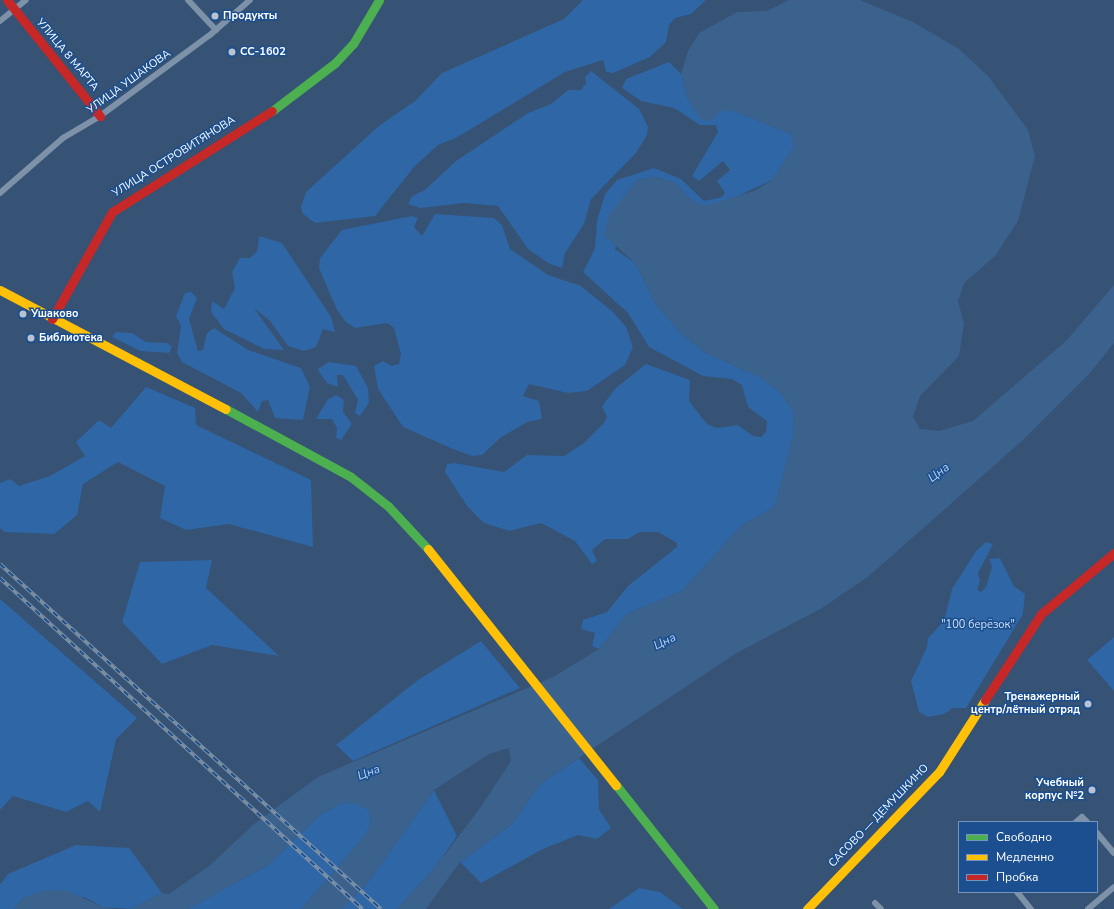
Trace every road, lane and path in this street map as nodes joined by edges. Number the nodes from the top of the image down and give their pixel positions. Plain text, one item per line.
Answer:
1 (7, 0) edge
2 (26, 0) edge
3 (188, 0) edge
4 (250, 0) edge
5 (379, 0) edge
6 (14, 10) junction
7 (0, 21) edge
8 (216, 30) junction
9 (100, 116) junction
10 (0, 193) edge
11 (0, 290) edge
12 (52, 319) junction
13 (1114, 553) edge
14 (1077, 821) edge
15 (1086, 821) edge
16 (1098, 835) edge
17 (1114, 853) edge
18 (1114, 886) edge
19 (1018, 893) edge
20 (875, 903) dead end
21 (714, 909) edge
22 (807, 909) edge
23 (881, 909) edge
24 (1032, 909) edge
25 (1088, 909) edge

1 - 6 street, УЛИЦА 8 МАРТА
2 - 6 street
3 - 8 street
4 - 8 street, УЛИЦА УШАКОВА
5 - 12 street, УЛИЦА ОСТРОВИТЯНОВА
6 - 7 street
6 - 9 street, УЛИЦА 8 МАРТА
8 - 9 street, УЛИЦА УШАКОВА
9 - 10 street, УЛИЦА УШАКОВА
11 - 12 street
12 - 21 street
13 - 22 street, САСОВО — ДЕМУШКИНО
14 - 15 street
16 - 17 street
18 - 25 street
19 - 24 street
20 - 23 street

